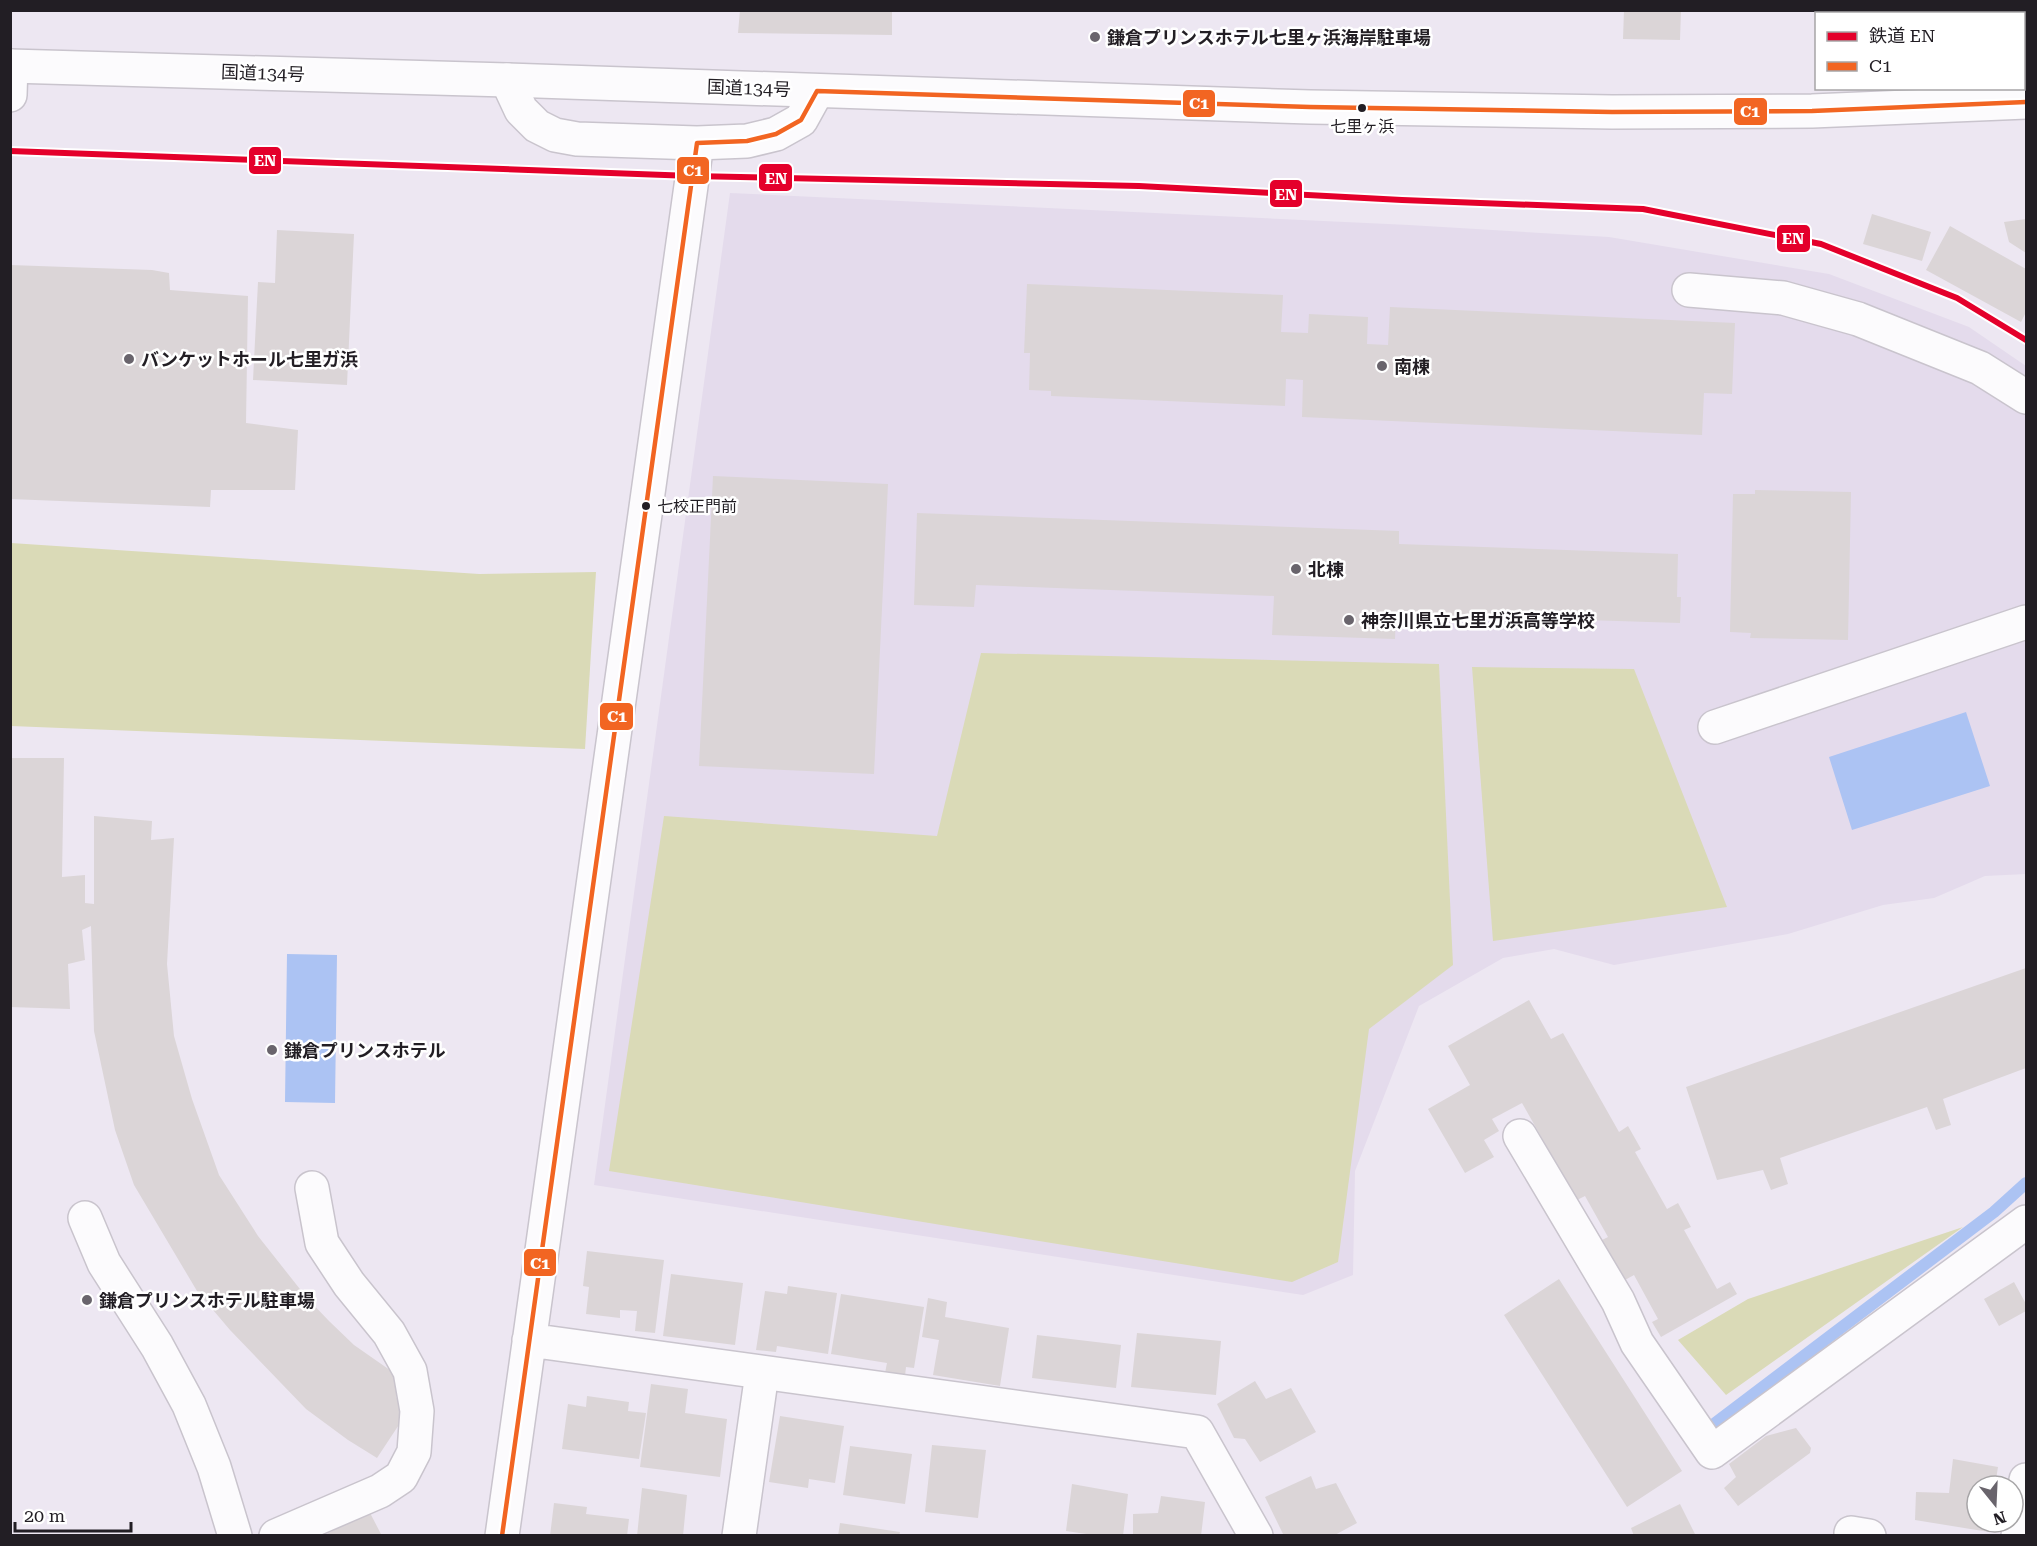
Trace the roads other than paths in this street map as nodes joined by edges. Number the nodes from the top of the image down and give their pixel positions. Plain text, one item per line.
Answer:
1 (11, 66) edge
2 (507, 80) junction
3 (817, 91) junction
4 (10, 95) edge
5 (2026, 102) edge
6 (697, 144) junction
7 (1689, 290) dead end
8 (2026, 397) edge
9 (2026, 622) edge
10 (1715, 727) dead end
11 (1520, 1136) dead end
12 (312, 1188) dead end
13 (85, 1218) dead end
14 (2026, 1222) edge
15 (529, 1340) junction
16 (762, 1373) junction
17 (2026, 1480) edge
18 (235, 1536) edge
19 (276, 1536) edge
20 (502, 1536) edge
21 (739, 1536) edge
22 (1256, 1536) edge
23 (2018, 1536) edge

1 - 2 main road, 国道134号
1 - 4 main road
2 - 3 main road, 国道134号
2 - 6 main road
3 - 5 main road, 国道134号
3 - 6 main road
6 - 15 main road
7 - 8 main road
9 - 10 main road
11 - 14 main road
12 - 19 main road
13 - 18 main road
15 - 16 main road
15 - 20 main road
16 - 21 main road
16 - 22 main road
17 - 23 main road

